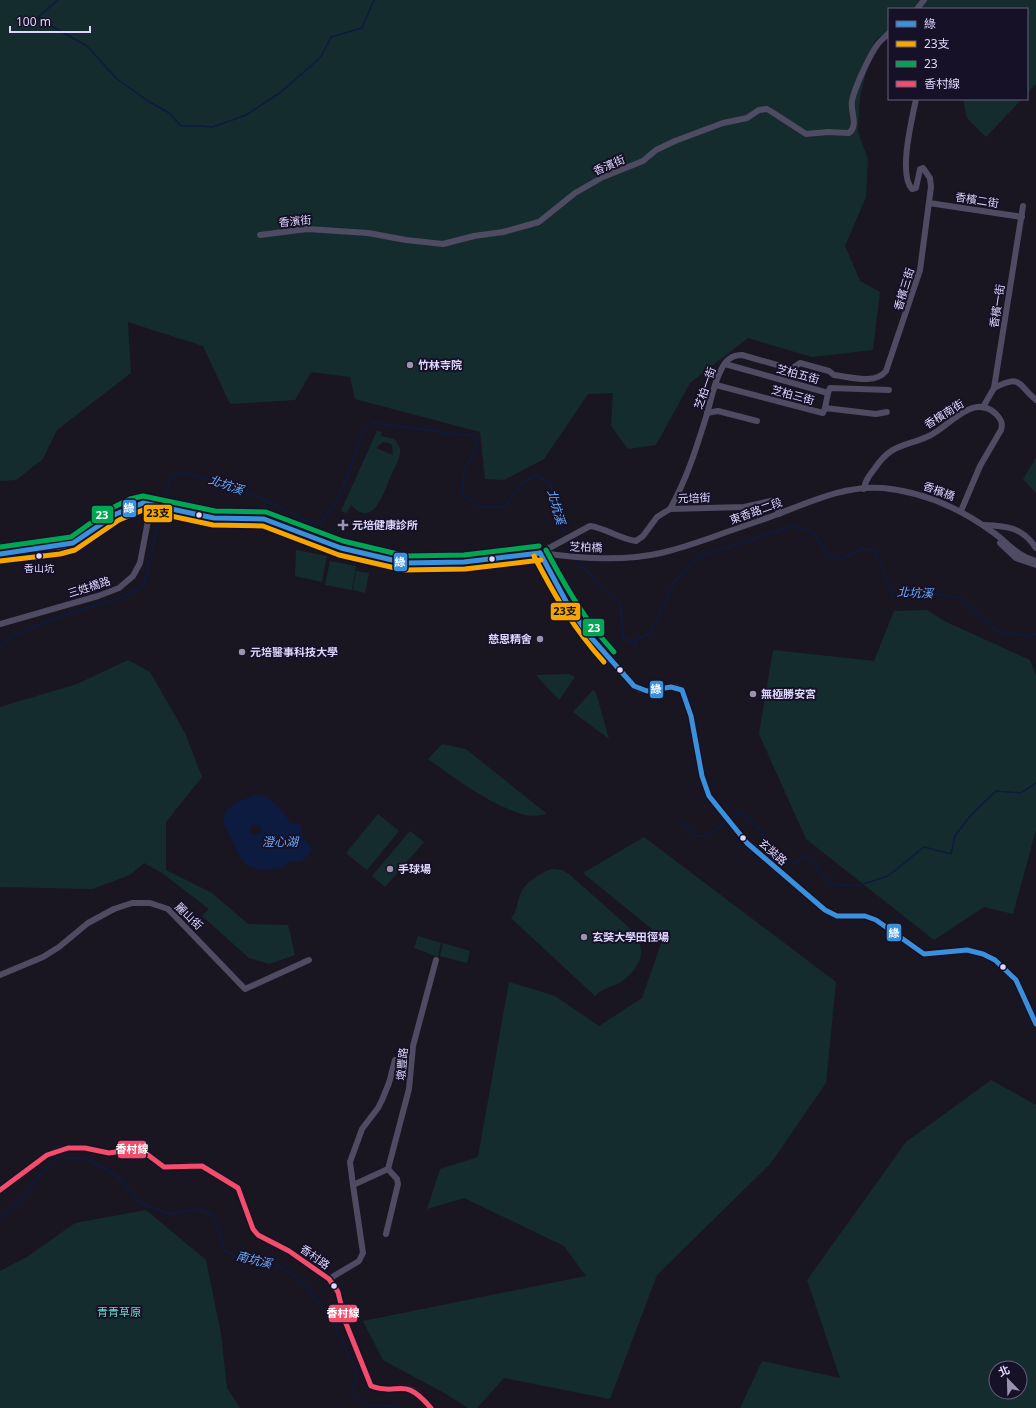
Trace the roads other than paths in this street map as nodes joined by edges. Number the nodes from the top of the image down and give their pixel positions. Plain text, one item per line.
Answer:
1 (924, 0) edge
2 (918, 8) edge
3 (888, 34) edge
4 (916, 100) edge
5 (929, 203) junction
6 (1023, 206) dead end
7 (1022, 217) junction
8 (260, 235) dead end
9 (725, 364) junction
10 (834, 375) junction
11 (882, 376) joint
12 (716, 385) junction
13 (994, 388) junction
14 (829, 390) junction
15 (889, 390) dead end
16 (1036, 400) edge
17 (983, 407) junction
18 (825, 408) junction
19 (887, 412) dead end
20 (707, 413) junction
21 (757, 421) dead end
22 (864, 489) junction
23 (909, 492) joint
24 (154, 506) junction
25 (670, 509) junction
26 (961, 511) junction
27 (779, 514) junction
28 (983, 525) junction
29 (1036, 548) edge
30 (540, 553) junction
31 (0, 554) edge
32 (611, 558) joint
33 (1036, 561) edge
34 (1036, 565) edge
35 (0, 624) edge
36 (309, 960) dead end
37 (436, 960) dead end
38 (0, 975) edge
39 (1036, 1024) edge
40 (395, 1060) dead end
41 (388, 1169) junction
42 (353, 1185) junction
43 (0, 1190) edge
44 (386, 1234) dead end
45 (329, 1279) junction
46 (431, 1408) edge

1 - 2 street
3 - 8 street, 香濱街
4 - 5 street, 香檳三街
5 - 7 street, 香檳二街
5 - 11 street, 香檳三街
6 - 7 street, 香檳一街
7 - 13 street, 香檳一街
9 - 10 street, 芝柏一街
9 - 12 street, 芝柏一街
9 - 14 street, 芝柏五街
10 - 11 street, 芝柏一街
10 - 14 street
12 - 18 street, 芝柏三街
12 - 20 street, 芝柏一街
13 - 16 street
13 - 17 street, 香檳一街
14 - 15 street, 芝柏五街
14 - 18 street
17 - 22 street, 香檳南街
17 - 26 street
18 - 19 street, 芝柏三街
20 - 21 street
20 - 25 street, 芝柏一街
22 - 23 street, 東香路二段
22 - 27 street, 東香路二段
23 - 26 street, 香檳橋
24 - 30 street
24 - 31 street
24 - 35 street, 三姓橋路
25 - 27 street, 元培街
25 - 30 street, 元培街
26 - 28 street
27 - 32 street, 東香路二段
28 - 29 street
28 - 33 street
28 - 34 street
30 - 32 street, 芝柏橋
30 - 39 street, 玄奘路
36 - 38 street, 麗山街
37 - 41 street, 墩豐路
40 - 42 street, 墩豐路
41 - 42 street
41 - 44 street
42 - 45 street, 墩豐路
43 - 45 street, 香村路
45 - 46 street, 香村路

